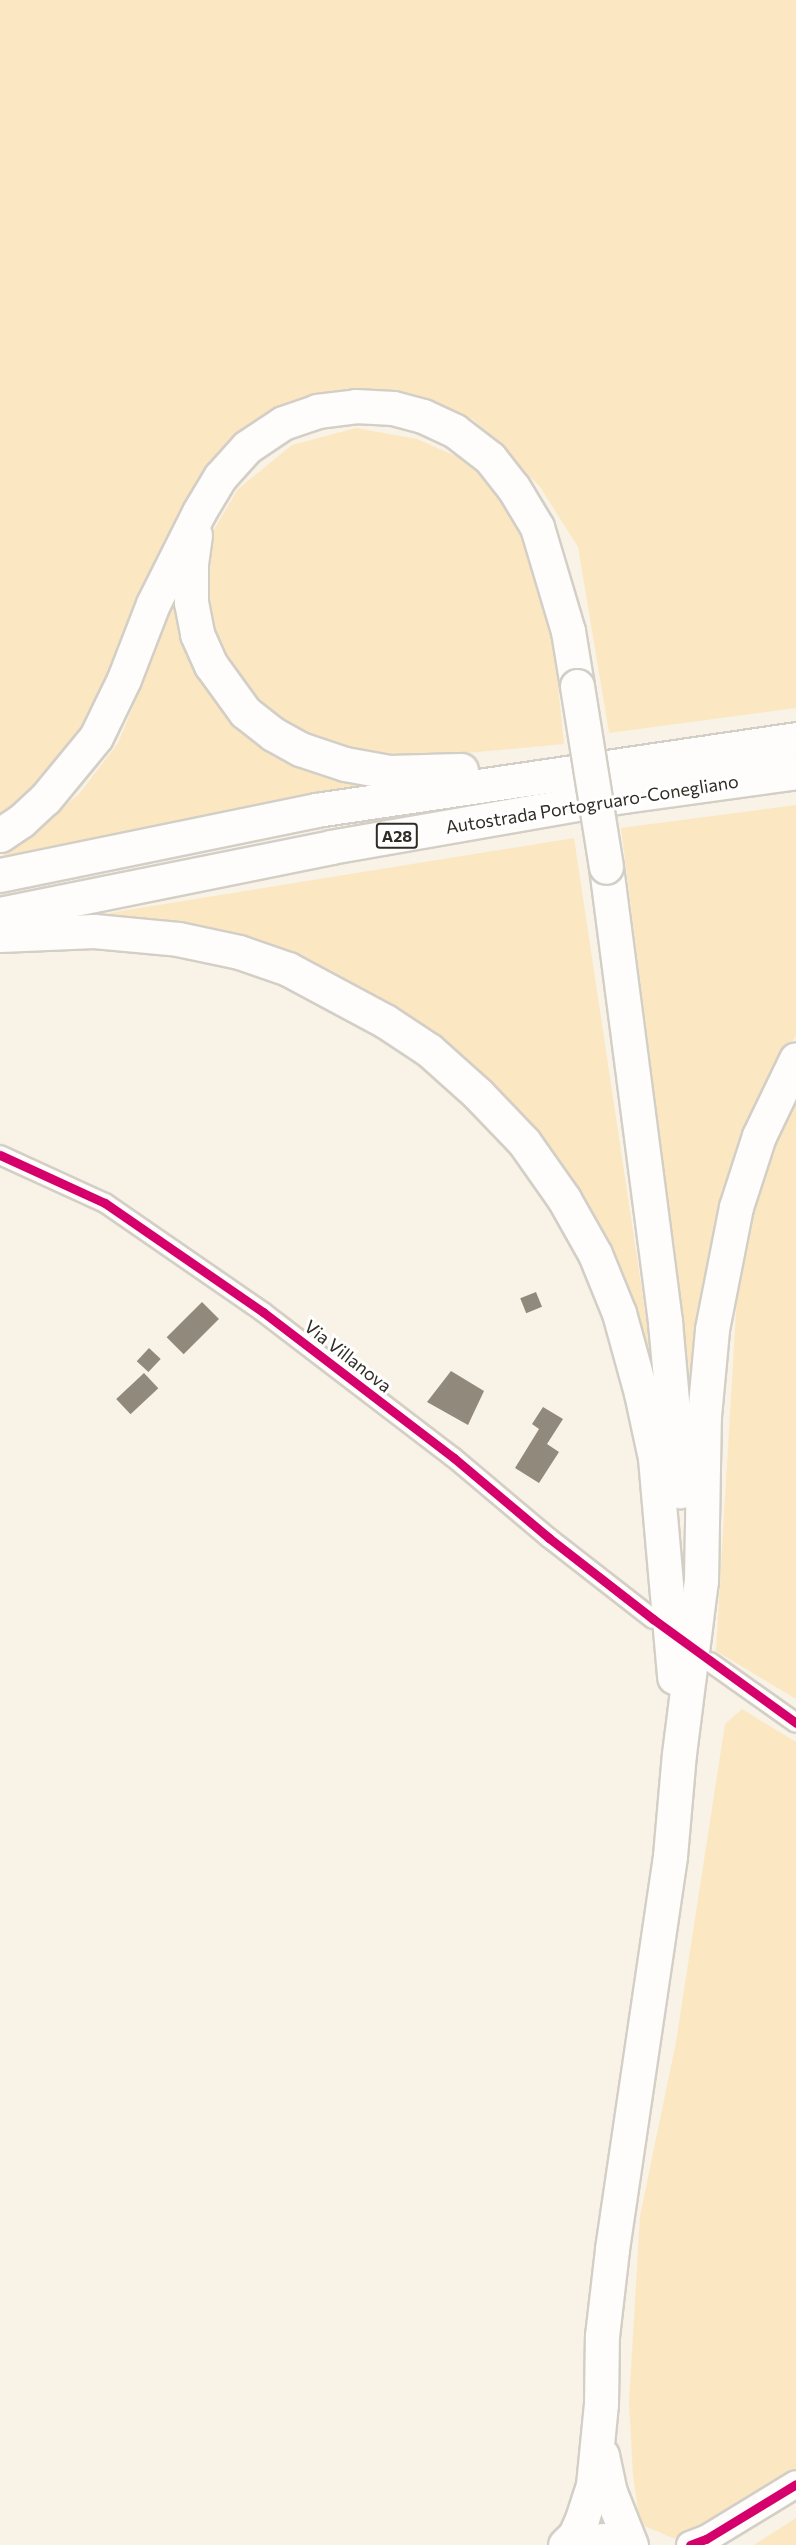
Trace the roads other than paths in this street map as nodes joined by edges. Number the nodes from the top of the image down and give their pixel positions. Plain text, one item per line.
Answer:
1 (199, 512) junction
2 (796, 730) edge
3 (796, 739) edge
4 (796, 772) edge
5 (0, 835) edge
6 (0, 875) edge
7 (0, 914) edge
8 (0, 935) edge
9 (796, 1059) edge
10 (0, 1155) edge
11 (653, 1618) dead end
12 (710, 1662) dead end
13 (796, 1723) edge
14 (679, 1754) junction
15 (598, 2442) junction
16 (796, 2484) edge
17 (699, 2543) edge
18 (567, 2545) edge
19 (629, 2545) edge

1 - 2 highway
1 - 5 highway
1 - 14 highway, bridge
3 - 6 highway, Autostrada Portogruaro-Conegliano / A28
4 - 7 highway, Autostrada Portogruaro-Conegliano / A28
8 - 14 highway
9 - 14 highway
10 - 11 street, Via Villanova
12 - 13 street
14 - 15 highway
15 - 18 highway
15 - 19 highway
16 - 17 street
18 - 19 main road

